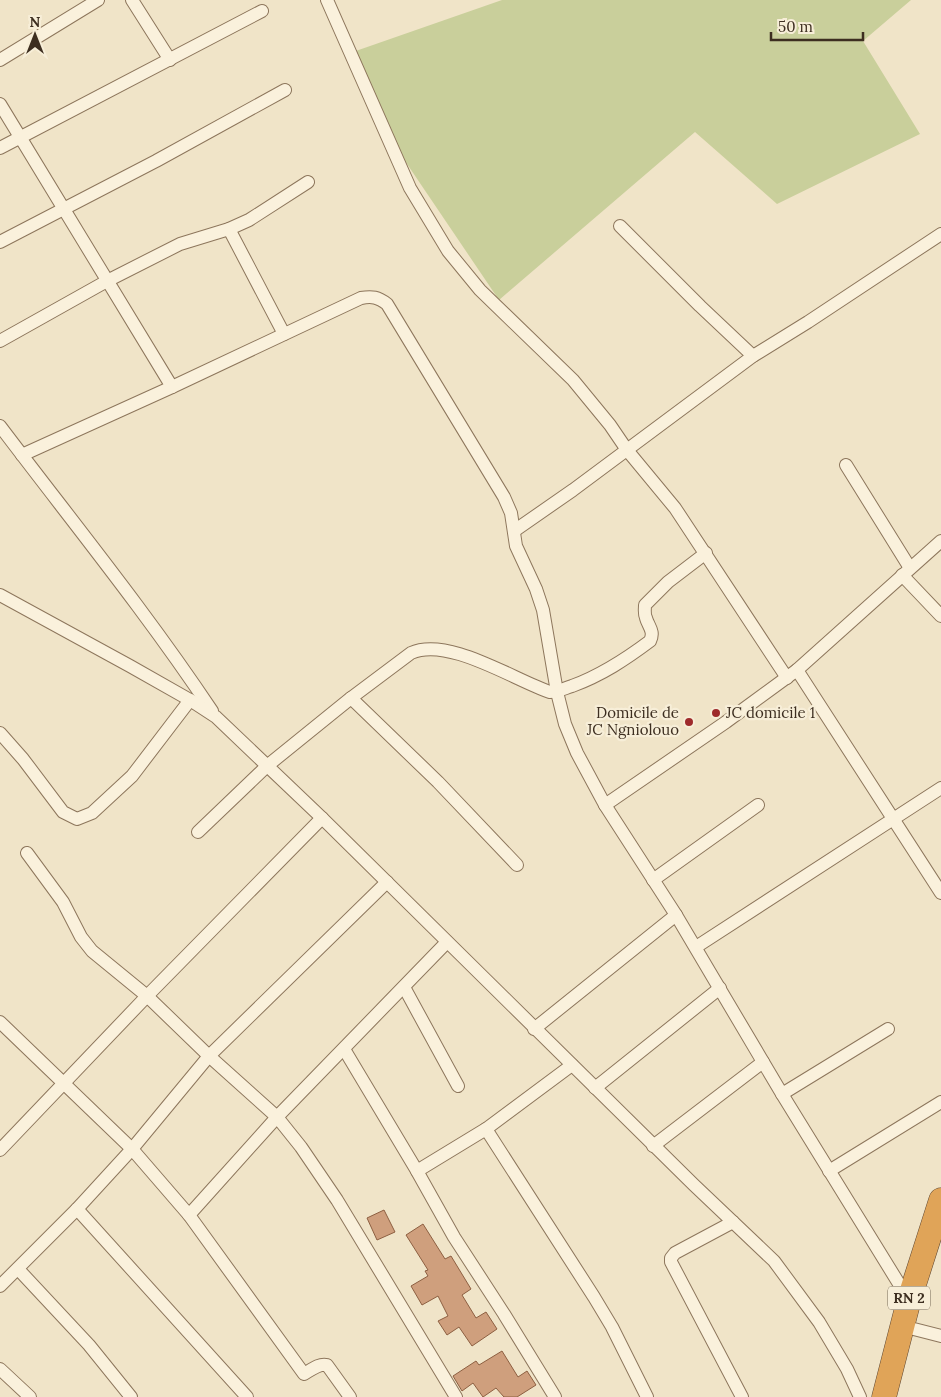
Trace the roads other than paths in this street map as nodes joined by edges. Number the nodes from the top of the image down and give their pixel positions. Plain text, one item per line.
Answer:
1 (98, 0) edge
2 (132, 0) edge
3 (327, 0) edge
4 (262, 11) dead end
5 (0, 60) edge
6 (170, 60) junction
7 (286, 90) dead end
8 (0, 104) edge
9 (20, 139) junction
10 (0, 148) edge
11 (308, 182) dead end
12 (63, 210) junction
13 (620, 226) dead end
14 (229, 229) junction
15 (941, 234) edge
16 (0, 242) edge
17 (107, 281) junction
18 (284, 334) junction
19 (0, 341) edge
20 (753, 356) junction
21 (172, 387) junction
22 (0, 426) edge
23 (627, 450) junction
24 (22, 455) junction
25 (846, 466) dead end
26 (514, 531) junction
27 (941, 541) edge
28 (706, 553) junction
29 (906, 572) junction
30 (0, 595) edge
31 (941, 616) edge
32 (792, 674) junction
33 (557, 692) junction
34 (351, 698) junction
35 (190, 700) junction
36 (216, 717) junction
37 (3, 740) edge
38 (267, 766) junction
39 (941, 788) edge
40 (605, 805) junction
41 (758, 805) dead end
42 (322, 818) junction
43 (893, 820) junction
44 (198, 832) dead end
45 (27, 854) dead end
46 (517, 865) dead end
47 (652, 880) junction
48 (387, 882) junction
49 (941, 892) edge
50 (676, 915) junction
51 (447, 942) junction
52 (696, 947) junction
53 (404, 988) junction
54 (720, 988) junction
55 (147, 996) junction
56 (0, 1022) edge
57 (534, 1029) junction
58 (888, 1029) dead end
59 (344, 1049) junction
60 (209, 1056) junction
61 (763, 1062) junction
62 (572, 1065) junction
63 (64, 1084) junction
64 (458, 1086) dead end
65 (595, 1088) junction
66 (782, 1094) junction
67 (941, 1102) edge
68 (277, 1117) junction
69 (486, 1130) junction
70 (653, 1146) junction
71 (132, 1149) junction
72 (0, 1150) edge
73 (417, 1171) junction
74 (829, 1171) junction
75 (941, 1202) edge
76 (77, 1210) junction
77 (189, 1215) junction
78 (733, 1222) junction
79 (933, 1247) edge
80 (18, 1269) junction
81 (0, 1286) edge
82 (909, 1300) junction
83 (902, 1326) junction
84 (941, 1336) edge
85 (0, 1369) edge
86 (30, 1397) edge
87 (131, 1397) edge
88 (247, 1397) edge
89 (350, 1397) edge
90 (456, 1397) edge
91 (555, 1397) edge
92 (647, 1397) edge
93 (742, 1397) edge
94 (860, 1397) edge
95 (884, 1397) edge

1 - 5 street
2 - 6 street
3 - 23 street
4 - 6 street
6 - 9 street
7 - 12 street
8 - 9 street
9 - 10 street
9 - 12 street
11 - 14 street
12 - 16 street
12 - 17 street
13 - 20 street
14 - 17 street
14 - 18 street
15 - 20 street
17 - 19 street
17 - 21 street
18 - 21 street
18 - 26 street
20 - 23 street
21 - 24 street
22 - 24 street
23 - 26 street
23 - 28 street
24 - 36 street
25 - 29 street
26 - 33 street
27 - 29 street
28 - 32 street
28 - 33 street
29 - 31 street
29 - 32 street
30 - 35 street
32 - 40 street
32 - 43 street
33 - 34 street
33 - 40 street
34 - 38 street
34 - 46 street
35 - 36 street
35 - 37 street
36 - 38 street
38 - 42 street
38 - 44 street
39 - 43 street
40 - 47 street
41 - 47 street
42 - 48 street
42 - 55 street
43 - 49 street
43 - 52 street
45 - 55 street
47 - 50 street
48 - 51 street
48 - 60 street
50 - 52 street
50 - 57 street
51 - 53 street
51 - 57 street
52 - 54 street
53 - 59 street
53 - 64 street
54 - 61 street
54 - 65 street
55 - 60 street
55 - 63 street
56 - 63 street
57 - 62 street
58 - 66 street
59 - 68 street
59 - 73 street
60 - 68 street
60 - 71 street
61 - 66 street
61 - 70 street
62 - 65 street
62 - 69 street
63 - 71 street
63 - 72 street
65 - 70 street
66 - 74 street
67 - 74 street
68 - 77 street
68 - 90 street
69 - 73 street
69 - 92 street
70 - 78 street
71 - 76 street
71 - 77 street
73 - 91 street
74 - 82 street
75 - 79 highway, RN 2
76 - 80 street
76 - 88 street
77 - 89 street
78 - 93 street
78 - 94 street
79 - 82 highway, RN 2
80 - 81 street
80 - 87 street
82 - 83 highway, RN 2
83 - 84 street
83 - 95 highway, RN 2
85 - 86 street

